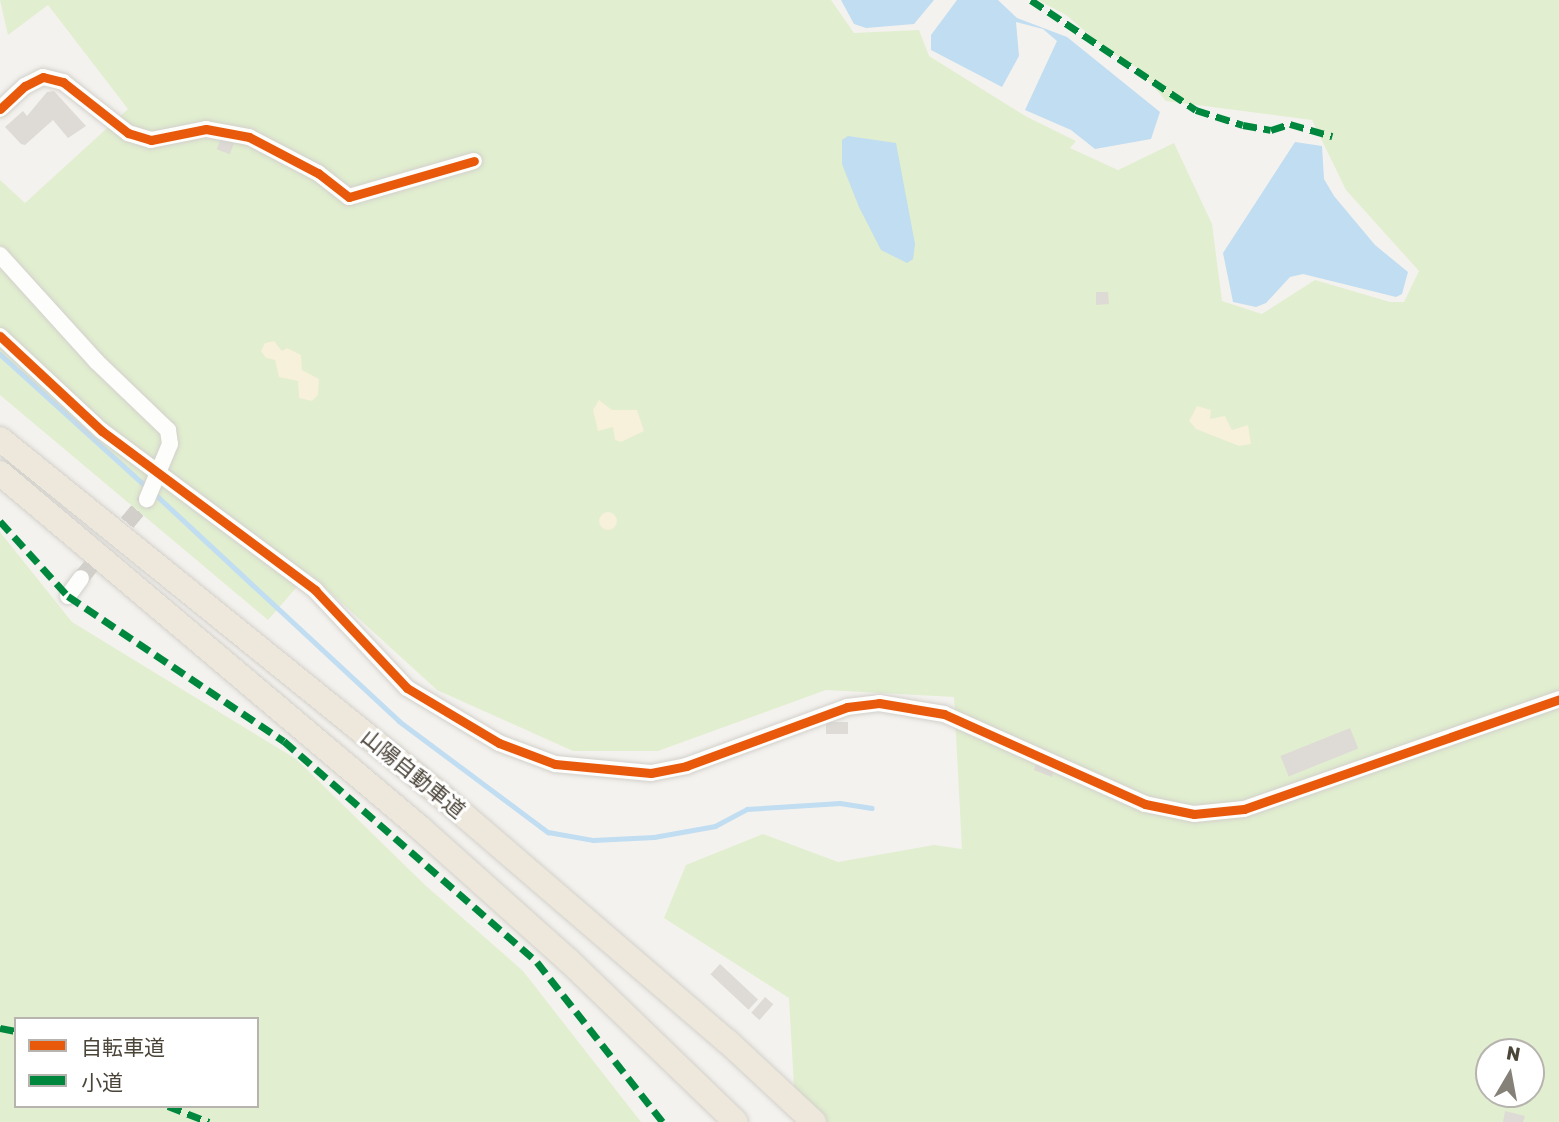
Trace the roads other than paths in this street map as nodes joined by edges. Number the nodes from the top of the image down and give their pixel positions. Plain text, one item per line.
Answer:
1 (0, 109) edge
2 (474, 161) dead end
3 (0, 255) edge
4 (0, 336) edge
5 (0, 439) edge
6 (0, 472) edge
7 (158, 473) junction
8 (147, 499) tunnel mouth
9 (81, 578) tunnel mouth
10 (68, 596) dead end
11 (1559, 699) edge
12 (736, 1122) edge
13 (814, 1122) edge

1 - 2 street
3 - 7 street
4 - 7 street
5 - 13 highway, 山陽自動車道
6 - 12 highway, 山陽自動車道
7 - 8 street
7 - 11 street
9 - 10 street

